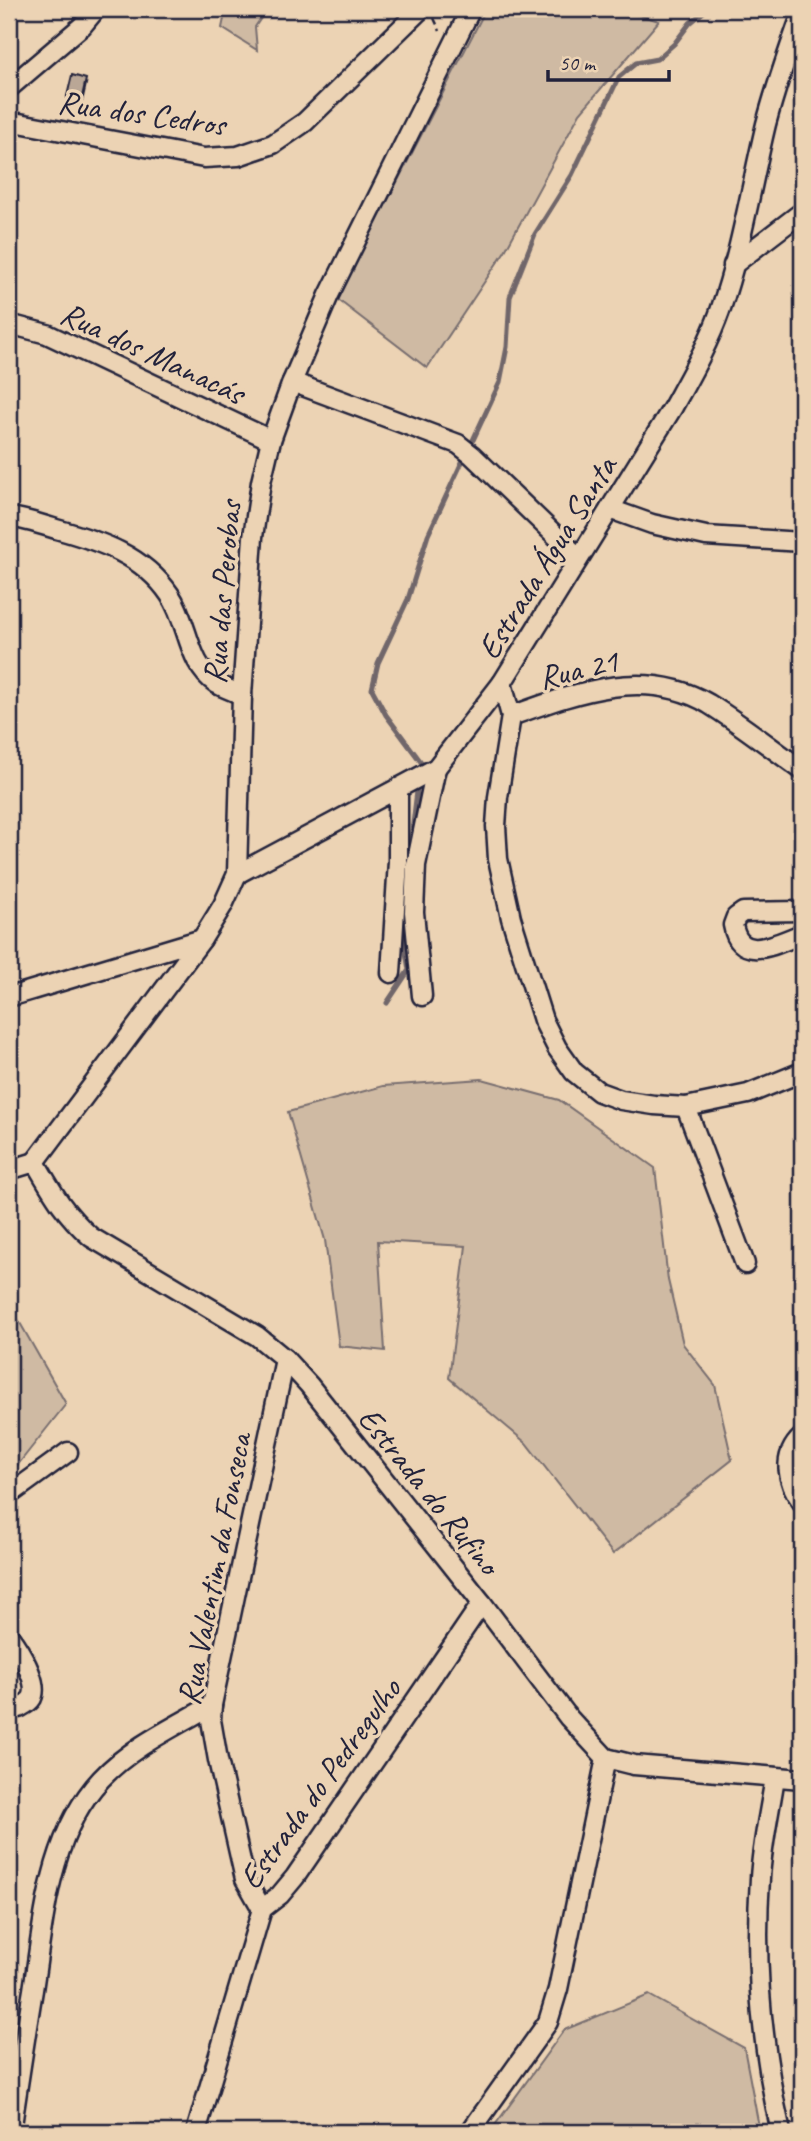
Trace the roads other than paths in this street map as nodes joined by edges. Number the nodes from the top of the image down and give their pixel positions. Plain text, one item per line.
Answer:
1 (96, 9) edge
2 (421, 9) edge
3 (471, 9) edge
4 (802, 13) edge
5 (9, 88) edge
6 (9, 121) edge
7 (802, 212) edge
8 (733, 265) junction
9 (9, 324) edge
10 (292, 382) junction
11 (271, 440) junction
12 (610, 509) junction
13 (9, 517) edge
14 (802, 542) edge
15 (579, 558) junction
16 (502, 683) junction
17 (242, 695) junction
18 (511, 716) junction
19 (436, 768) junction
20 (802, 770) edge
21 (398, 788) junction
22 (237, 874) junction
23 (802, 911) edge
24 (802, 934) edge
25 (202, 939) junction
26 (391, 973) dead end
27 (422, 996) dead end
28 (9, 997) edge
29 (802, 1072) edge
30 (686, 1107) junction
31 (35, 1161) junction
32 (9, 1170) edge
33 (745, 1264) dead end
34 (285, 1359) junction
35 (802, 1437) edge
36 (68, 1452) dead end
37 (9, 1495) edge
38 (802, 1502) edge
39 (482, 1603) junction
40 (9, 1636) edge
41 (212, 1705) junction
42 (9, 1706) edge
43 (606, 1758) junction
44 (775, 1777) junction
45 (802, 1779) edge
46 (262, 1909) junction
47 (10, 2132) edge
48 (196, 2132) edge
49 (470, 2132) edge
50 (780, 2132) edge

1 - 5 street
2 - 6 street, Rua dos Cedros
3 - 10 street, Rua das Perobas
4 - 8 street, Estrada Água Santa
7 - 8 street
8 - 12 street, Estrada Água Santa
9 - 11 street, Rua dos Manacás
10 - 11 street, Rua das Perobas
10 - 15 street
11 - 17 street, Rua das Perobas
12 - 14 street
12 - 15 street, Estrada Água Santa
13 - 17 street
15 - 16 street, Estrada Água Santa
16 - 18 street, Estrada Água Santa
16 - 19 street
17 - 22 street, Rua das Perobas
18 - 20 street, Rua 21
18 - 30 street, Estrada Água Santa
19 - 21 street
19 - 27 street
21 - 22 street
21 - 26 street
22 - 25 street, Rua das Perobas
23 - 24 street
25 - 28 street
25 - 31 street, Rua das Perobas
29 - 30 street, Estrada Água Santa
30 - 33 street
31 - 32 street
31 - 34 street, Estrada do Rufino
34 - 39 street, Estrada do Rufino
34 - 41 street, Rua Valentim da Fonseca
35 - 38 street
36 - 37 street
39 - 43 street, Estrada do Rufino
39 - 46 street, Estrada do Pedregulho
40 - 42 street
41 - 46 street, Rua Valentim da Fonseca
41 - 47 street
43 - 44 street
43 - 49 street
44 - 45 street
44 - 50 street
46 - 48 street, Estrada do Pedregulho

